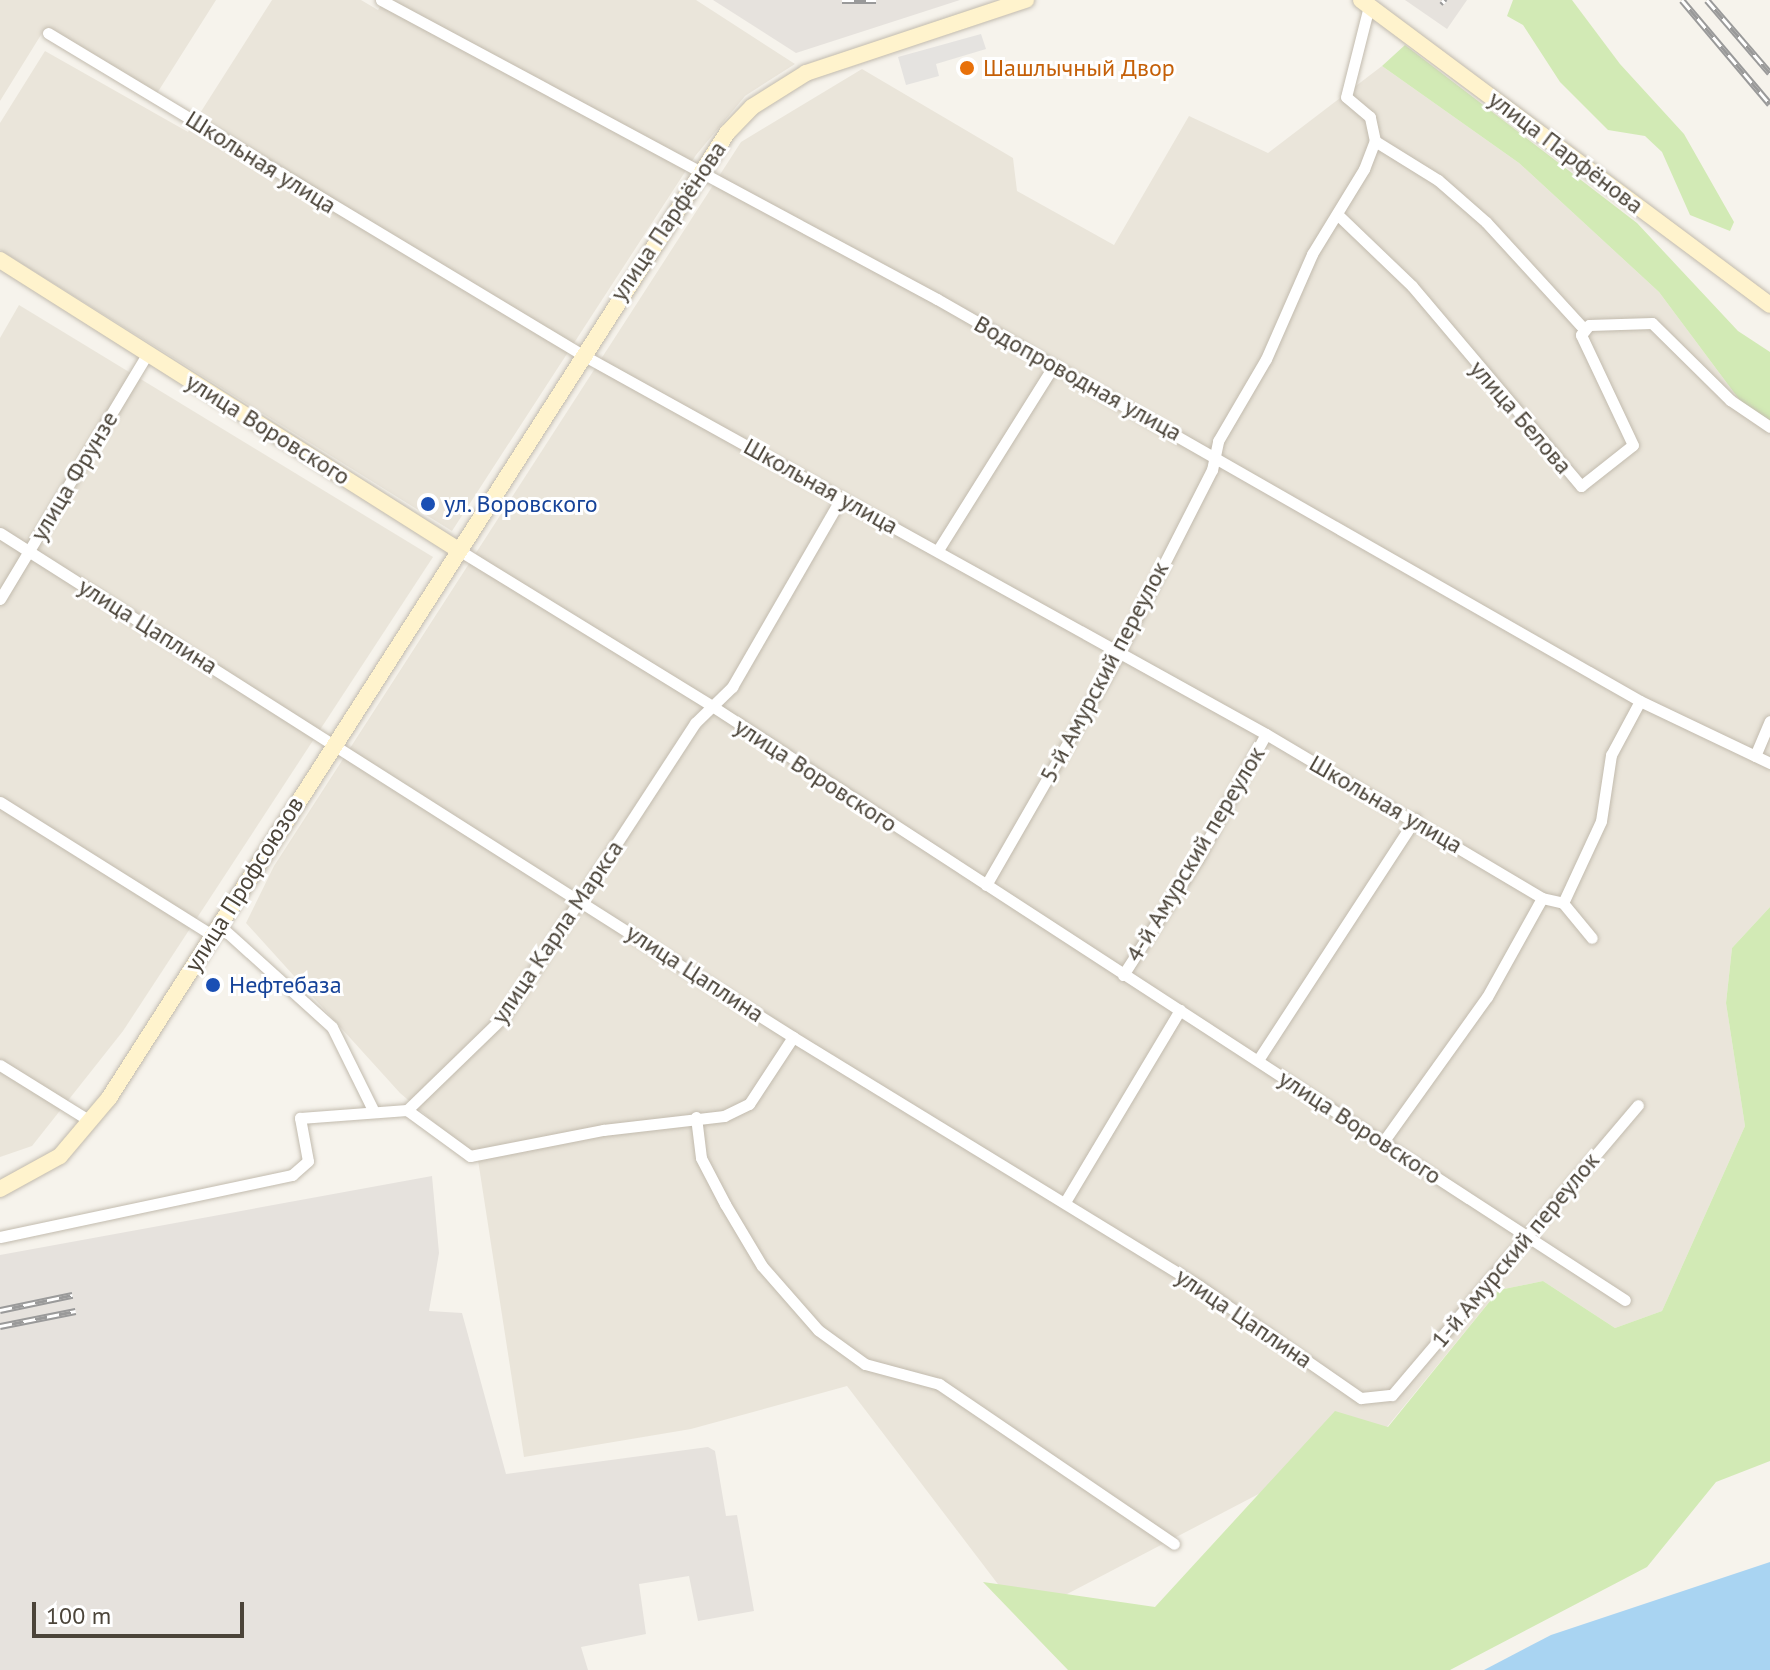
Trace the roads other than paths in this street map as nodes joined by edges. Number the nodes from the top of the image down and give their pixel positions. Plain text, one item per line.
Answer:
1 (381, 0) edge
2 (1026, 0) edge
3 (1365, 3) edge
4 (48, 33) dead end
5 (1375, 141) junction
6 (699, 169) junction
7 (1337, 214) junction
8 (0, 260) edge
9 (1770, 305) edge
10 (1583, 328) junction
11 (148, 353) junction
12 (581, 354) junction
13 (1054, 365) junction
14 (1770, 427) edge
15 (1216, 456) junction
16 (841, 498) junction
17 (0, 533) edge
18 (457, 549) junction
19 (938, 550) junction
20 (29, 551) junction
21 (0, 599) edge
22 (1116, 651) junction
23 (1640, 701) junction
24 (712, 706) junction
25 (1770, 721) edge
26 (1266, 734) junction
27 (333, 742) junction
28 (1755, 756) junction
29 (1770, 763) edge
30 (0, 802) edge
31 (1415, 819) junction
32 (986, 885) junction
33 (1542, 898) junction
34 (582, 900) junction
35 (1563, 903) junction
36 (216, 930) junction
37 (1592, 938) dead end
38 (1123, 975) junction
39 (1180, 1010) junction
40 (793, 1037) junction
41 (1258, 1060) junction
42 (0, 1065) edge
43 (1638, 1105) dead end
44 (373, 1110) junction
45 (407, 1110) junction
46 (696, 1117) junction
47 (90, 1121) junction
48 (1383, 1142) junction
49 (0, 1189) edge
50 (1065, 1202) junction
51 (0, 1237) edge
52 (1525, 1237) junction
53 (1625, 1300) dead end
54 (1392, 1395) joint
55 (1174, 1544) dead end

1 - 6 street, Водопроводная улица
2 - 6 main road, улица Парфёнова
3 - 5 street
3 - 9 main road, улица Парфёнова
4 - 12 street, Школьная улица
5 - 7 street, 5-й Амурский переулок
5 - 10 street
6 - 12 main road, улица Парфёнова
6 - 13 street, Водопроводная улица
7 - 10 street, улица Белова
7 - 15 street, 5-й Амурский переулок
8 - 11 main road, улица Воровского
10 - 14 street
11 - 18 main road, улица Воровского
11 - 20 street, улица Фрунзе
12 - 16 street, Школьная улица
12 - 18 main road, улица Парфёнова
13 - 15 street, Водопроводная улица
13 - 19 street
15 - 22 street, 5-й Амурский переулок
15 - 23 street, Водопроводная улица
16 - 19 street, Школьная улица
16 - 24 street, улица Карла Маркса
17 - 20 street, улица Цаплина
18 - 24 street, улица Воровского
18 - 27 main road, улица Профсоюзов
19 - 22 street, Школьная улица
20 - 21 street, улица Фрунзе
20 - 27 street, улица Цаплина
22 - 26 street, Школьная улица
22 - 32 street, 5-й Амурский переулок
23 - 28 street, Водопроводная улица
23 - 35 street
24 - 32 street, улица Воровского
24 - 34 street, улица Карла Маркса
25 - 28 street
26 - 31 street, Школьная улица
26 - 38 street, 4-й Амурский переулок
27 - 34 street, улица Цаплина
27 - 36 main road, улица Профсоюзов
28 - 29 street, Водопроводная улица
30 - 36 street
31 - 33 street, Школьная улица
31 - 41 street
32 - 38 street, улица Воровского
33 - 35 street, Школьная улица
33 - 48 street
34 - 40 street, улица Цаплина
34 - 45 street, улица Карла Маркса
35 - 37 street
36 - 44 street
36 - 47 main road, улица Профсоюзов
38 - 39 street, улица Воровского
39 - 41 street, улица Воровского
39 - 50 street
40 - 46 street
40 - 50 street, улица Цаплина
41 - 48 street, улица Воровского
42 - 47 street
43 - 52 street, 1-й Амурский переулок
44 - 45 street
44 - 51 street
45 - 46 street
46 - 55 street
47 - 49 main road, улица Профсоюзов
48 - 52 street, улица Воровского
50 - 54 street, улица Цаплина
52 - 53 street, улица Воровского
52 - 54 street, 1-й Амурский переулок

